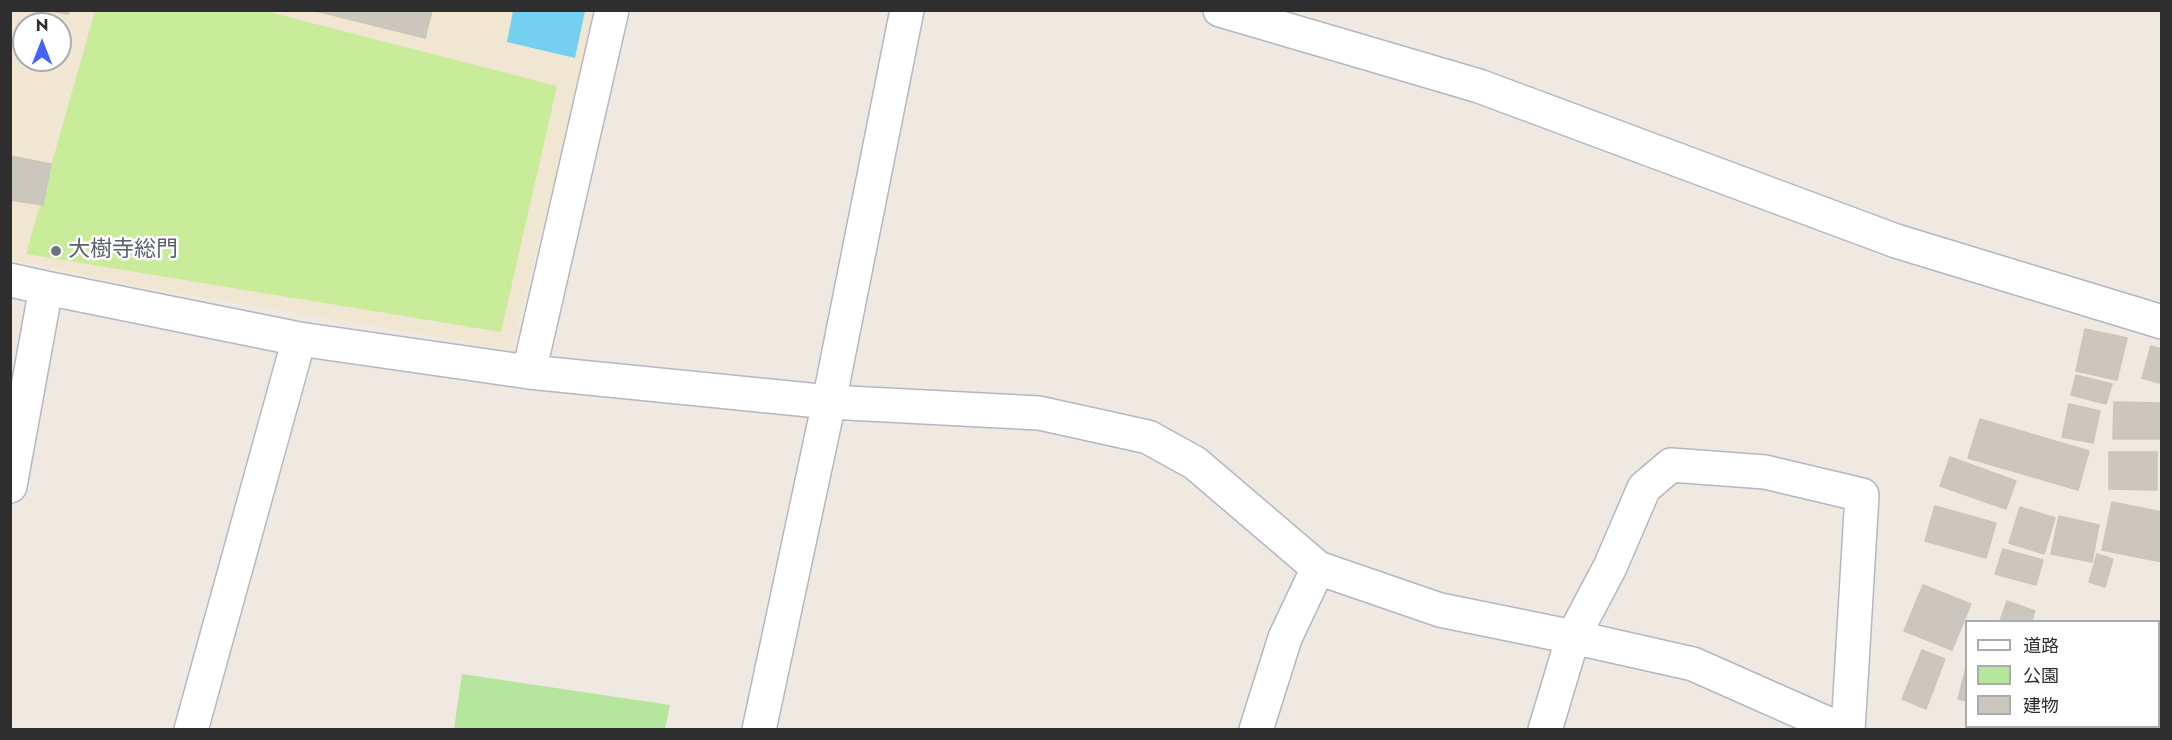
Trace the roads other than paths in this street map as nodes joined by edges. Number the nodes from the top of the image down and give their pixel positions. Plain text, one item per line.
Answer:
1 (612, 10) edge
2 (907, 10) edge
3 (1220, 10) edge
4 (1284, 19) edge
5 (10, 280) edge
6 (46, 288) junction
7 (2162, 322) edge
8 (299, 339) junction
9 (529, 372) junction
10 (829, 402) junction
11 (10, 486) edge
12 (1318, 568) junction
13 (1573, 637) junction
14 (191, 729) edge
15 (759, 729) edge
16 (1256, 729) edge
17 (1545, 729) edge
18 (1842, 729) edge
19 (1848, 729) edge

1 - 9 street
2 - 10 street
3 - 4 street
4 - 7 street
5 - 6 street
6 - 8 street
6 - 11 street
8 - 9 street
8 - 14 street
9 - 10 street
10 - 12 street
10 - 15 street
12 - 13 street
12 - 16 street
13 - 17 street
13 - 18 street
13 - 19 street

